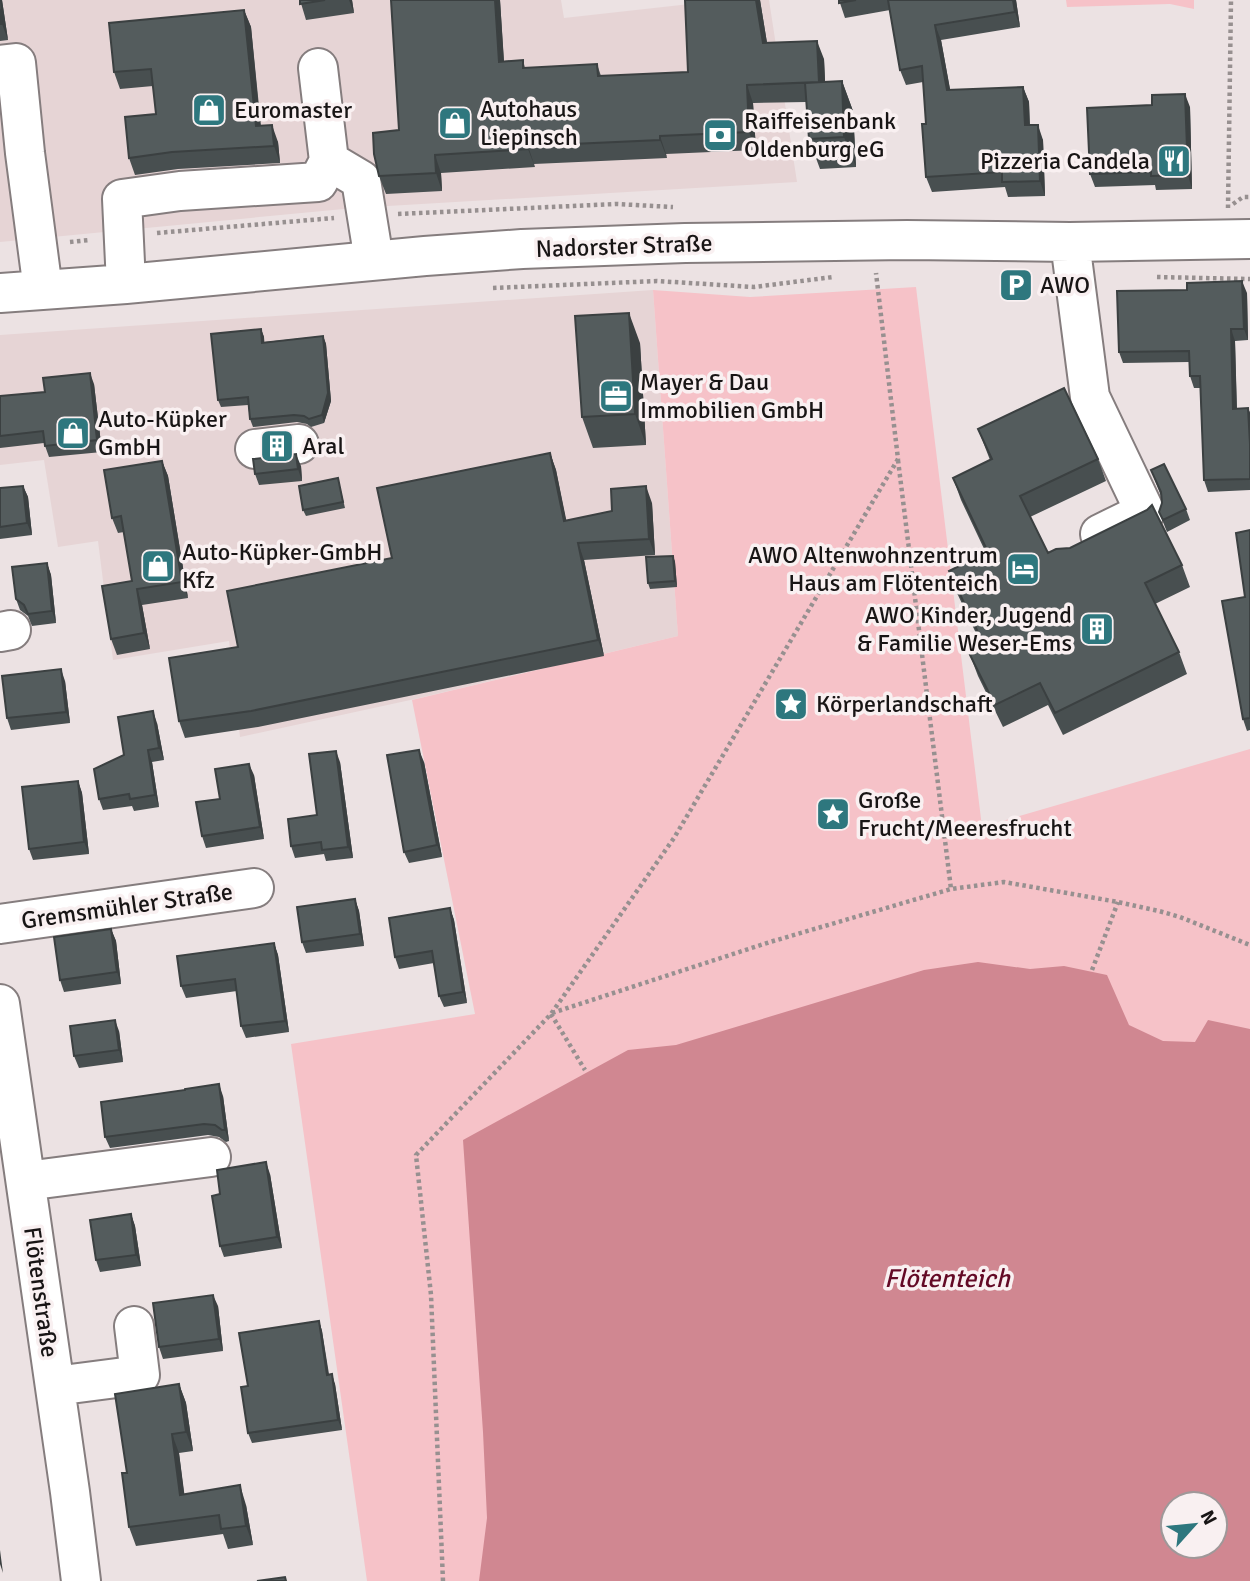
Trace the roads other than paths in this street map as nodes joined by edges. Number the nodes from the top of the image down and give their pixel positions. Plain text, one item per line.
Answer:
1 (8, 64) edge
2 (318, 68) dead end
3 (329, 162) junction
4 (12, 172) edge
5 (1238, 239) edge
6 (1070, 242) junction
7 (374, 260) junction
8 (126, 284) junction
9 (43, 290) junction
10 (0, 293) edge
11 (299, 444) dead end
12 (255, 449) dead end
13 (1069, 550) edge
14 (254, 888) dead end
15 (0, 924) edge
16 (0, 1004) edge
17 (211, 1157) dead end
18 (26, 1181) junction
19 (134, 1326) dead end
20 (55, 1386) junction
21 (81, 1581) edge

1 - 4 street
2 - 3 street
3 - 7 street
3 - 8 street
4 - 9 street
5 - 6 street, Nadorster Straße
6 - 7 street, Nadorster Straße
6 - 13 street
7 - 8 street, Nadorster Straße
8 - 9 street, Nadorster Straße
9 - 10 street, Nadorster Straße
11 - 12 street
14 - 15 street, Gremsmühler Straße
16 - 18 street, Flötenstraße
17 - 18 street
18 - 20 street, Flötenstraße
19 - 20 street
20 - 21 street, Flötenstraße

